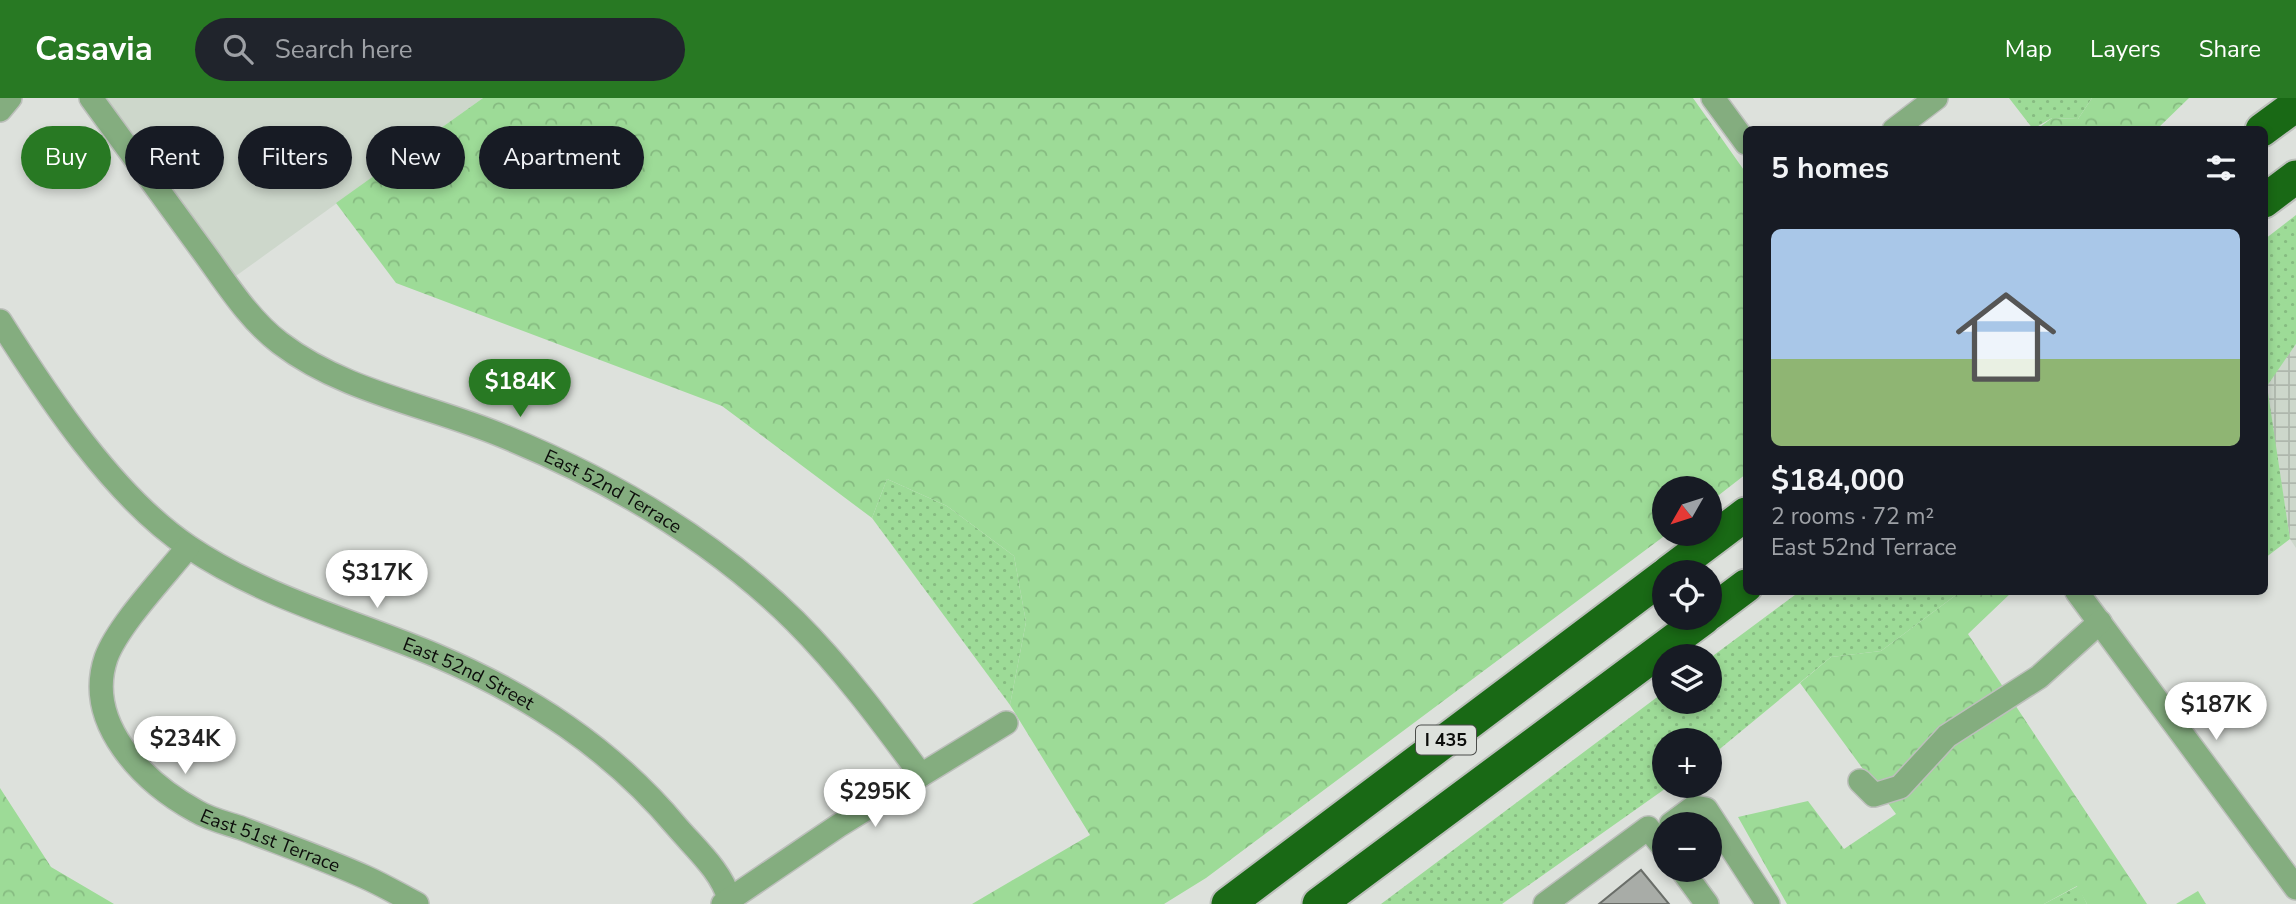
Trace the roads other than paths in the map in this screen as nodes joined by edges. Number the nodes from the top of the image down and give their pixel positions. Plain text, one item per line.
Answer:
1 (10, 98) edge
2 (91, 98) edge
3 (1713, 98) edge
4 (1936, 98) edge
5 (0, 110) edge
6 (1899, 126) edge
7 (1743, 139) edge
8 (2296, 177) edge
9 (2268, 198) edge
10 (0, 321) edge
11 (1743, 516) edge
12 (188, 547) junction
13 (1686, 560) edge
14 (1652, 585) edge
15 (1743, 588) edge
16 (2079, 595) edge
17 (1722, 604) edge
18 (2100, 622) junction
19 (1688, 630) edge
20 (1006, 723) dead end
21 (921, 775) junction
22 (1860, 781) dead end
23 (1688, 812) edge
24 (1708, 812) edge
25 (1722, 834) edge
26 (1652, 839) edge
27 (1691, 882) edge
28 (2296, 888) edge
29 (726, 902) edge
30 (417, 904) edge
31 (1227, 904) edge
32 (1319, 904) edge
33 (1545, 904) edge
34 (1707, 904) edge
35 (1768, 904) edge

1 - 5 street
2 - 21 street, East 52nd Terrace
3 - 7 street
4 - 6 street
8 - 9 highway
10 - 12 street, East 52nd Street
11 - 13 highway
12 - 29 street, East 52nd Street
12 - 30 street, East 51st Terrace
14 - 31 highway, I 435
15 - 17 highway
16 - 18 street
18 - 22 street
18 - 28 street
19 - 32 highway, I 435
20 - 21 street
21 - 29 street
23 - 24 street
25 - 35 street
26 - 33 street
27 - 34 street

